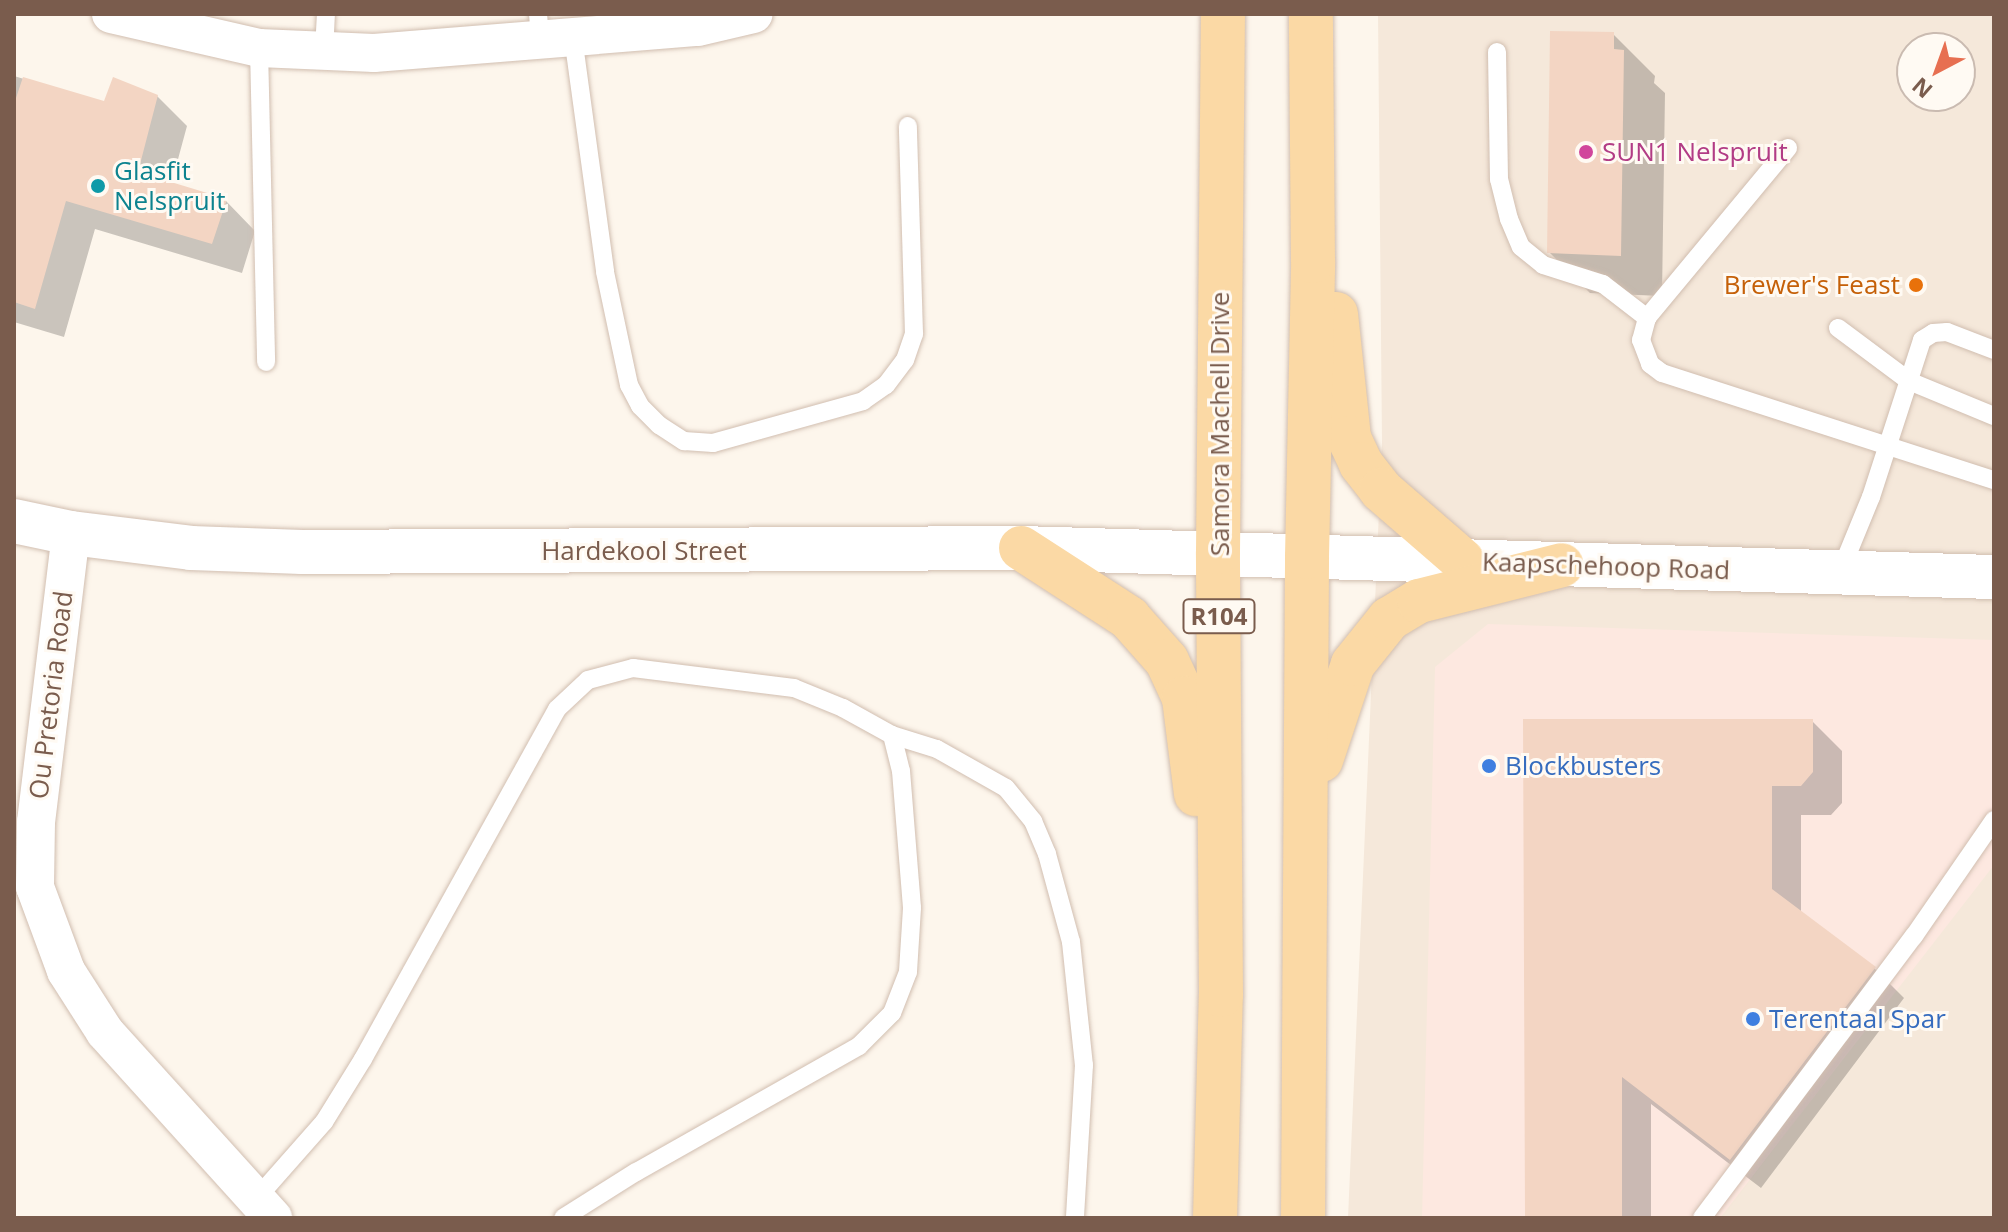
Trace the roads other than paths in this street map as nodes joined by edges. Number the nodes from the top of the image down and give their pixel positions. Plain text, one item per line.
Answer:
1 (111, 14) edge
2 (754, 14) edge
3 (1223, 14) edge
4 (1311, 17) edge
5 (550, 30) edge
6 (325, 32) edge
7 (259, 48) junction
8 (1497, 52) dead end
9 (908, 126) dead end
10 (1788, 148) dead end
11 (1647, 318) junction
12 (1838, 328) dead end
13 (1994, 350) edge
14 (266, 362) dead end
15 (1909, 381) junction
16 (1994, 416) edge
17 (1888, 446) junction
18 (1994, 480) edge
19 (14, 521) edge
20 (71, 533) junction
21 (1021, 548) junction
22 (1218, 552) junction
23 (1307, 557) junction
24 (1463, 561) junction
25 (1562, 565) junction
26 (1840, 573) junction
27 (1994, 577) edge
28 (892, 735) junction
29 (1306, 814) junction
30 (1994, 820) edge
31 (24, 882) edge
32 (1221, 995) junction
33 (265, 1208) edge
34 (563, 1218) edge
35 (1075, 1218) edge
36 (1215, 1218) edge
37 (1303, 1218) edge
38 (1702, 1218) edge

1 - 7 street
2 - 5 street
3 - 22 main road, Samora Machell Drive / R104
4 - 23 main road
4 - 24 main road
5 - 6 street
5 - 9 lane
6 - 7 street
7 - 14 lane
8 - 11 lane
10 - 11 lane
11 - 17 lane
12 - 15 lane
13 - 15 lane
15 - 16 lane
15 - 17 lane
17 - 18 lane
17 - 26 lane
19 - 20 main road
20 - 21 main road, Hardekool Street
20 - 31 street, Ou Pretoria Road
21 - 22 main road, Hardekool Street
21 - 32 main road
22 - 23 main road, Kaapschehoop Road
22 - 32 main road, Samora Machell Drive / R104
23 - 24 main road, Kaapschehoop Road
23 - 29 main road
24 - 25 main road, Kaapschehoop Road
25 - 26 main road, Kaapschehoop Road
25 - 29 main road
26 - 27 main road, Kaapschehoop Road
28 - 33 lane
28 - 34 lane
28 - 35 lane
29 - 37 main road
30 - 38 lane
31 - 33 street, Ou Pretoria Road
32 - 36 main road, Samora Machell Drive / R104

